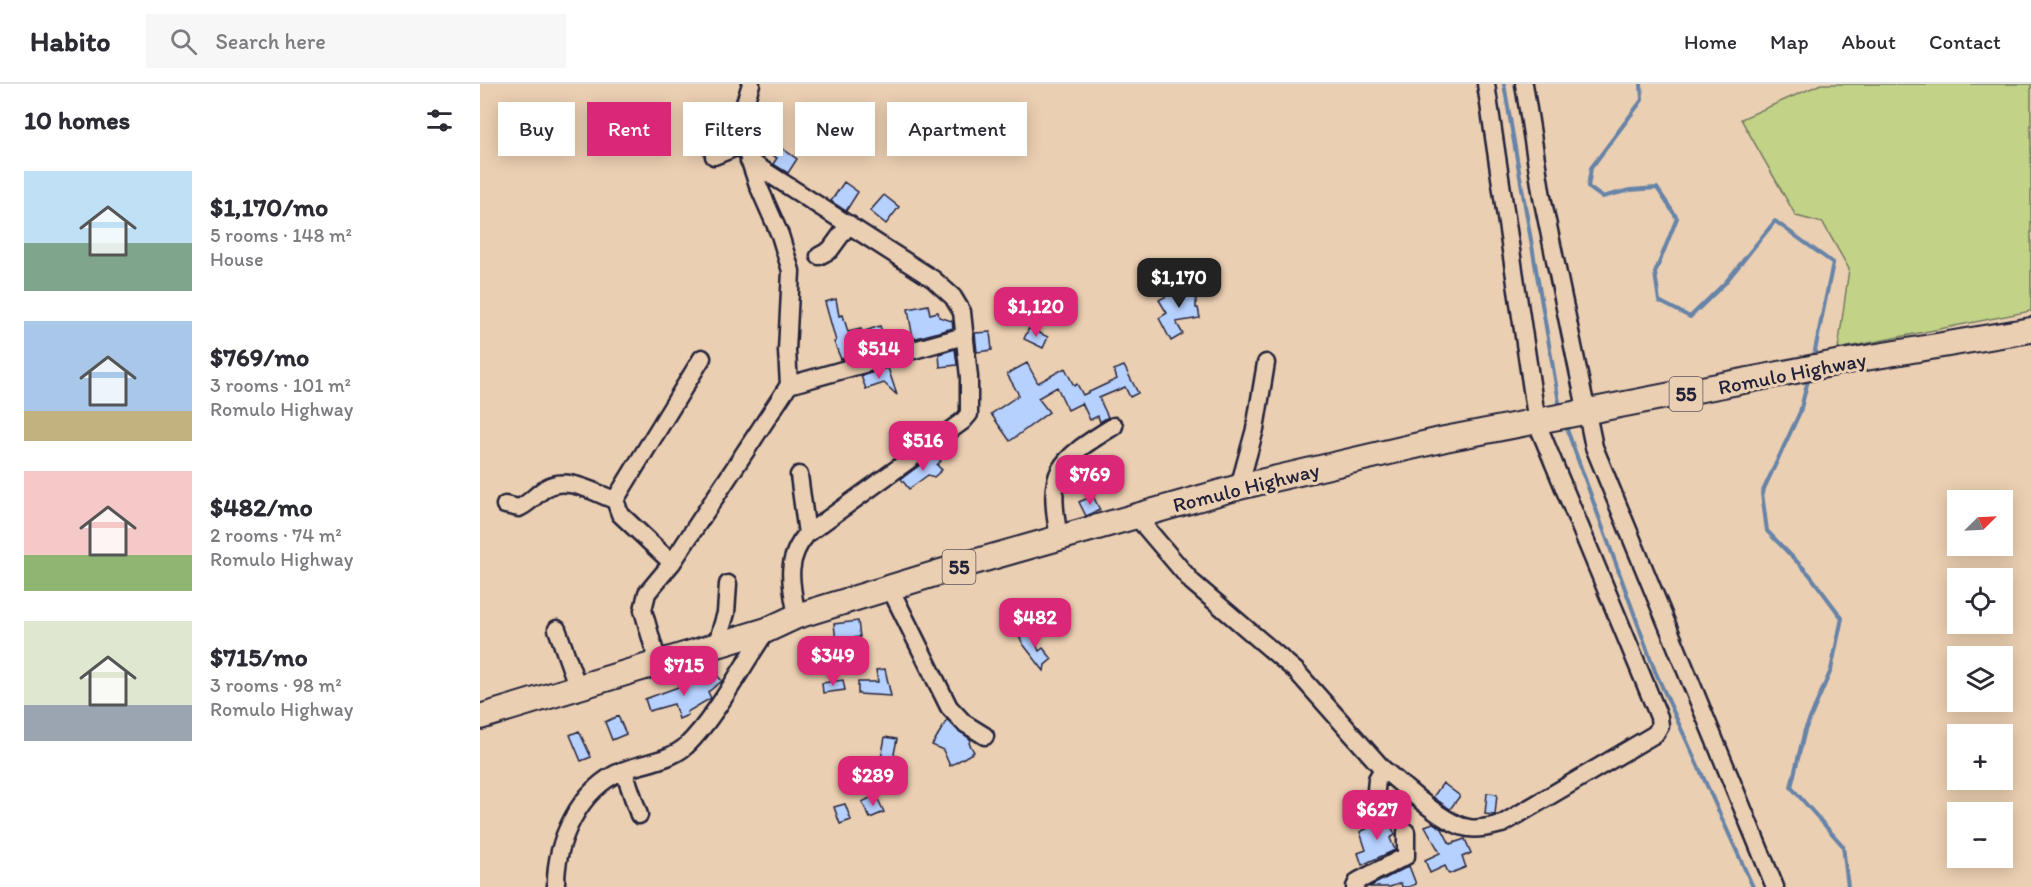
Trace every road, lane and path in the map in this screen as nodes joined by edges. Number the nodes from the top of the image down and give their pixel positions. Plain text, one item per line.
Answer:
1 (751, 84) edge
2 (1486, 84) edge
3 (1524, 84) edge
4 (745, 102) edge
5 (748, 156) edge
6 (749, 161) junction
7 (849, 224) junction
8 (819, 256) dead end
9 (2031, 330) edge
10 (964, 336) junction
11 (702, 358) dead end
12 (1266, 363) dead end
13 (789, 385) junction
14 (1583, 414) junction
15 (1541, 422) junction
16 (1114, 426) dead end
17 (799, 476) dead end
18 (1239, 487) junction
19 (615, 500) junction
20 (505, 505) dead end
21 (1136, 516) junction
22 (807, 534) junction
23 (1059, 538) junction
24 (672, 563) junction
25 (728, 584) dead end
26 (890, 588) junction
27 (797, 616) junction
28 (557, 629) dead end
29 (767, 630) junction
30 (717, 642) junction
31 (658, 663) junction
32 (578, 688) junction
33 (480, 717) edge
34 (985, 736) dead end
35 (1383, 769) junction
36 (624, 771) junction
37 (1374, 812) dead end
38 (639, 815) dead end
39 (1406, 832) dead end
40 (556, 887) edge
41 (1355, 887) edge
42 (1775, 887) edge

1 - 4 street
2 - 15 street
3 - 14 street
5 - 6 street
6 - 7 street
6 - 13 street
7 - 8 street
7 - 10 street
9 - 14 highway, Romulo Highway / 55
10 - 13 street
10 - 22 street
11 - 19 street
12 - 18 street
13 - 24 street
14 - 15 highway, Romulo Highway / 55
14 - 42 street
15 - 18 highway, Romulo Highway / 55
15 - 35 street
16 - 23 street
17 - 22 street
18 - 21 highway, Romulo Highway / 55
19 - 20 street
19 - 24 street
21 - 23 highway, Romulo Highway / 55
21 - 35 street
22 - 27 street
23 - 26 highway, Romulo Highway / 55
24 - 31 street
25 - 30 street
26 - 27 highway, Romulo Highway / 55
26 - 34 street
27 - 29 highway, Romulo Highway / 55
28 - 32 street
29 - 30 highway, Romulo Highway / 55
29 - 36 street
30 - 31 highway, Romulo Highway / 55
31 - 32 highway, Romulo Highway / 55
32 - 33 highway, Romulo Highway / 55
35 - 37 street
36 - 38 street
36 - 40 street
39 - 41 street

